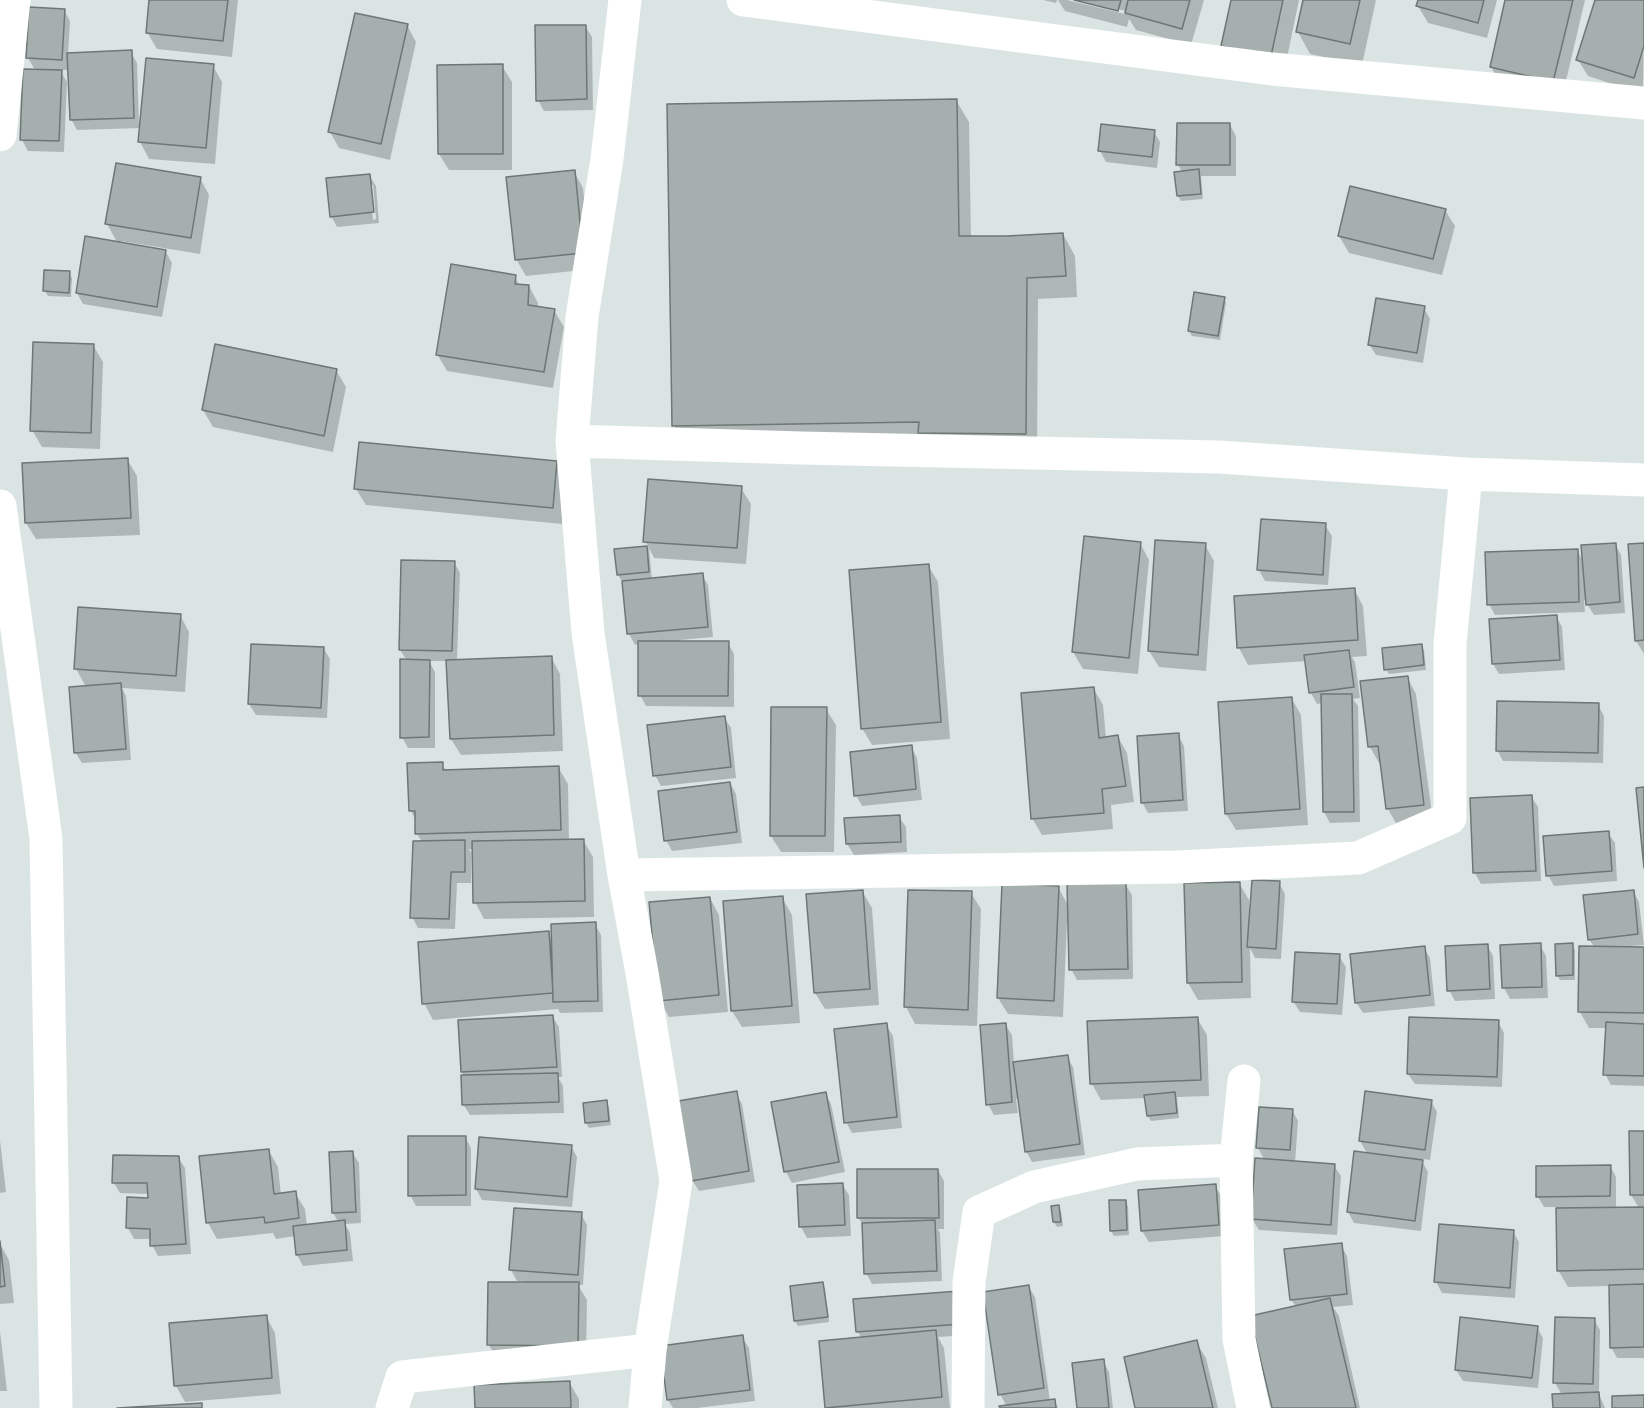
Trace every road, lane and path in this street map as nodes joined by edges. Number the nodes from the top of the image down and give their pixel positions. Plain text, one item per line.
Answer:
1 (14, 0) edge
2 (625, 0) edge
3 (743, 0) edge
4 (1644, 103) edge
5 (0, 135) edge
6 (572, 441) junction
7 (1466, 474) junction
8 (1644, 480) edge
9 (0, 506) edge
10 (624, 876) junction
11 (1244, 1081) dead end
12 (1236, 1160) junction
13 (650, 1350) junction
14 (56, 1408) edge
15 (392, 1408) edge
16 (645, 1408) edge
17 (968, 1408) edge
18 (1253, 1408) edge

1 - 5 street
2 - 6 street
3 - 4 street
6 - 7 street
6 - 10 street
7 - 8 street
7 - 10 street
9 - 14 street
10 - 13 street
11 - 12 street
12 - 17 street
12 - 18 street
13 - 15 street
13 - 16 street

